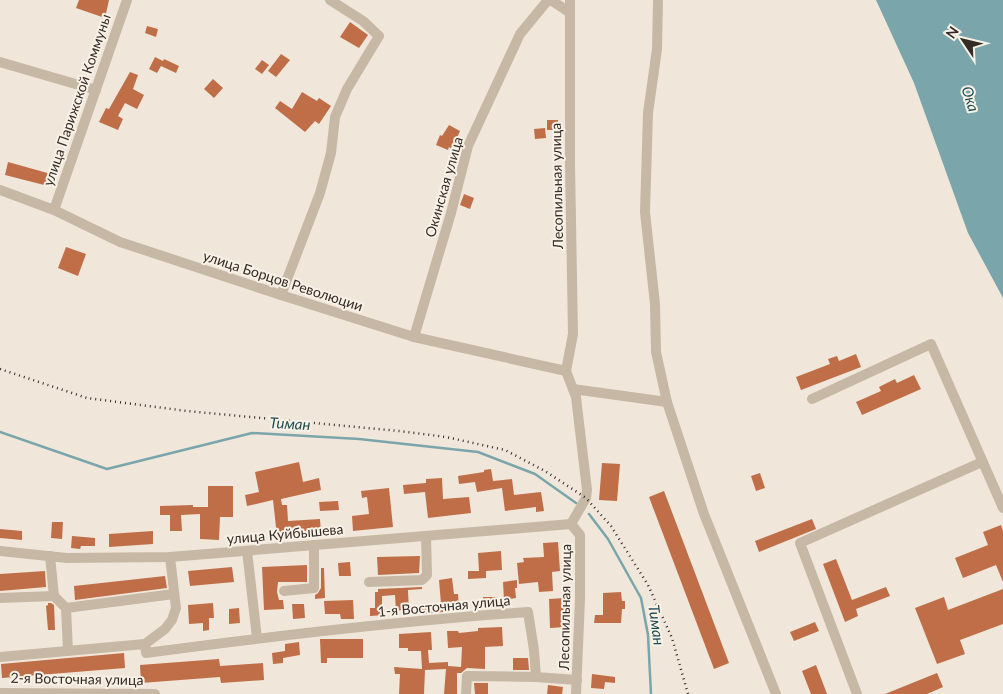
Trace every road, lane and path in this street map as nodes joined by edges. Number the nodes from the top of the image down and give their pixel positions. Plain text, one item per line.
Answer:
1 (127, 0) edge
2 (330, 0) edge
3 (550, 0) edge
4 (570, 0) edge
5 (658, 0) edge
6 (569, 12) junction
7 (0, 62) edge
8 (96, 90) junction
9 (0, 190) edge
10 (54, 210) junction
11 (281, 295) junction
12 (414, 337) junction
13 (566, 371) junction
14 (573, 389) junction
15 (812, 399) dead end
16 (667, 402) junction
17 (982, 462) junction
18 (1003, 508) edge
19 (571, 524) junction
20 (426, 536) junction
21 (314, 546) junction
22 (0, 551) edge
23 (247, 551) junction
24 (50, 556) junction
25 (170, 557) junction
26 (369, 582) dead end
27 (284, 591) dead end
28 (174, 594) junction
29 (54, 596) junction
30 (0, 598) edge
31 (66, 608) junction
32 (257, 638) junction
33 (145, 644) junction
34 (68, 651) junction
35 (0, 657) edge
36 (536, 677) junction
37 (577, 680) junction
38 (0, 693) edge
39 (155, 694) edge
40 (466, 694) edge
41 (576, 694) edge
42 (776, 694) edge
43 (858, 694) edge

1 - 8 street, улица Парижской Коммуны
2 - 11 street
3 - 6 street
3 - 12 street, Окинская улица
4 - 6 street, Лесопильная улица
5 - 16 street
6 - 13 street, Лесопильная улица
7 - 8 street
8 - 10 street, улица Парижской Коммуны
9 - 10 street, улица Борцов Революции
10 - 11 street, улица Борцов Революции
11 - 12 street, улица Борцов Революции
12 - 13 street, улица Борцов Революции
13 - 14 street
14 - 16 street
14 - 19 street
15 - 17 street
16 - 42 street
17 - 18 street
17 - 43 street
19 - 20 street, улица Куйбышева
19 - 37 street, Лесопильная улица
20 - 21 street, улица Куйбышева
20 - 26 street
21 - 23 street, улица Куйбышева
21 - 27 street
22 - 24 street, улица Куйбышева
23 - 25 street, улица Куйбышева
23 - 32 street
24 - 25 street, улица Куйбышева
24 - 29 street
25 - 28 street
28 - 31 street
28 - 33 street
29 - 30 street
29 - 31 street
31 - 34 street
32 - 33 street
32 - 36 street, 1-я Восточная улица
33 - 34 street
34 - 35 street
36 - 37 street
36 - 40 street
37 - 41 street, Лесопильная улица
38 - 39 street, 2-я Восточная улица

